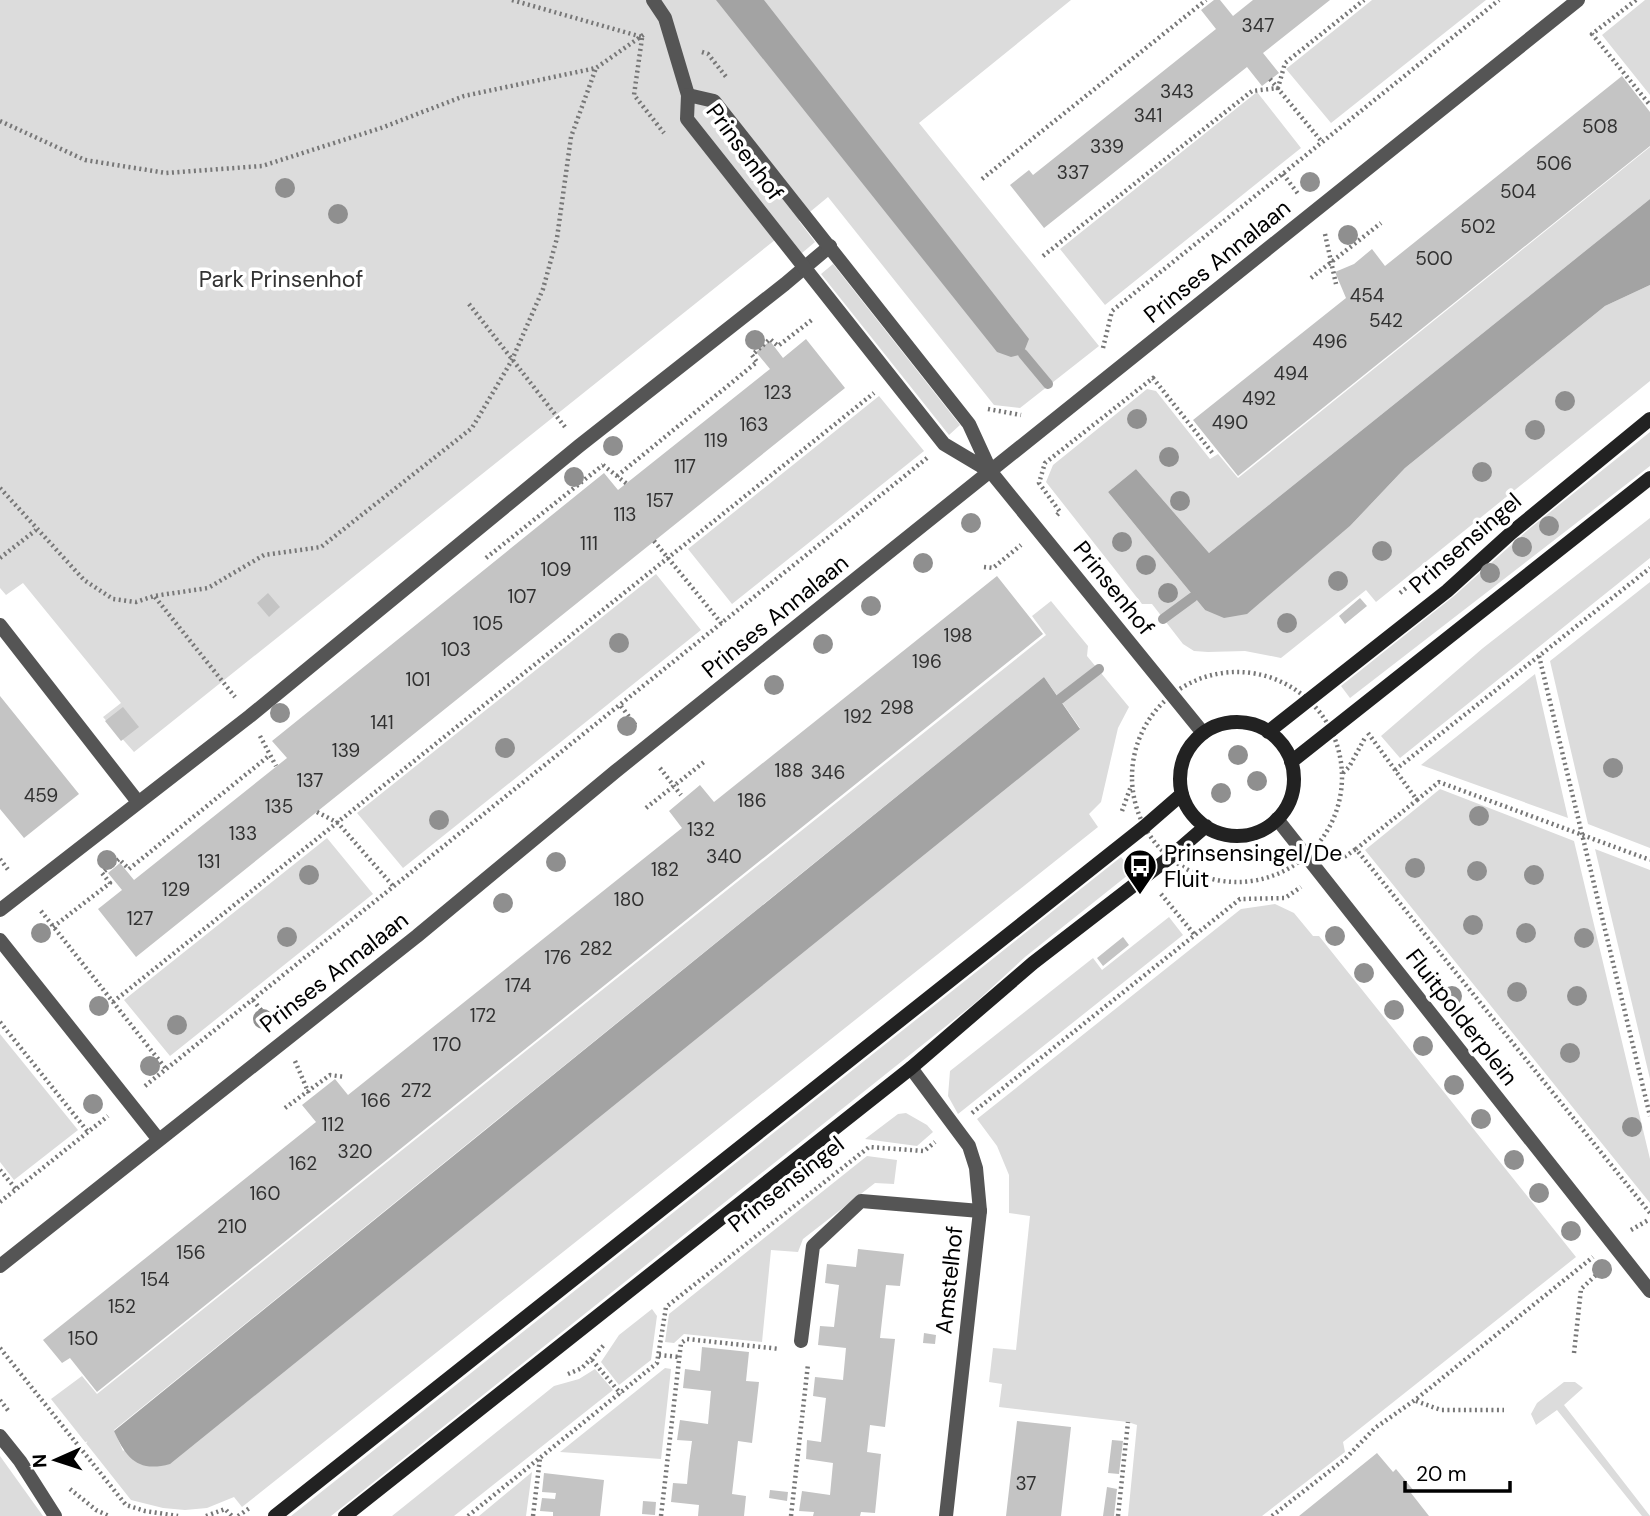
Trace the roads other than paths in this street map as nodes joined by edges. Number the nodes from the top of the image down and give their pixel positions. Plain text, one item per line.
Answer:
1 (653, 0) edge
2 (1578, 0) edge
3 (688, 95) junction
4 (830, 246) junction
5 (804, 269) junction
6 (1650, 419) edge
7 (990, 472) junction
8 (1650, 478) edge
9 (0, 625) edge
10 (1268, 732) junction
11 (1203, 733) junction
12 (1291, 762) junction
13 (1182, 794) junction
14 (138, 802) junction
15 (1277, 819) junction
16 (1206, 826) junction
17 (0, 910) edge
18 (0, 940) edge
19 (911, 1068) junction
20 (159, 1140) junction
21 (980, 1211) junction
22 (0, 1266) edge
23 (1650, 1291) edge
24 (801, 1341) road end
25 (0, 1436) edge
26 (55, 1516) edge
27 (275, 1516) edge
28 (345, 1516) edge
29 (947, 1516) edge

1 - 3 street
2 - 7 street, Prinses Annalaan
3 - 4 street, Prinsenhof
3 - 5 street, Prinsenhof
4 - 5 street
4 - 7 street, Prinsenhof
5 - 7 street, Prinsenhof
5 - 14 street
6 - 10 main road, Prinsensingel
7 - 11 street, Prinsenhof
7 - 20 street, Prinses Annalaan
8 - 12 main road
9 - 14 street
10 - 11 main road
10 - 12 main road
11 - 13 main road
12 - 15 main road
13 - 16 main road
13 - 27 main road
14 - 17 street
15 - 16 main road
15 - 23 street, Fluitpolderplein
16 - 19 main road, Prinsensingel
18 - 20 street
19 - 21 street, Amstelhof
19 - 28 main road, Prinsensingel
20 - 22 street, Prinses Annalaan
21 - 24 street
21 - 29 street, Amstelhof
25 - 26 street

